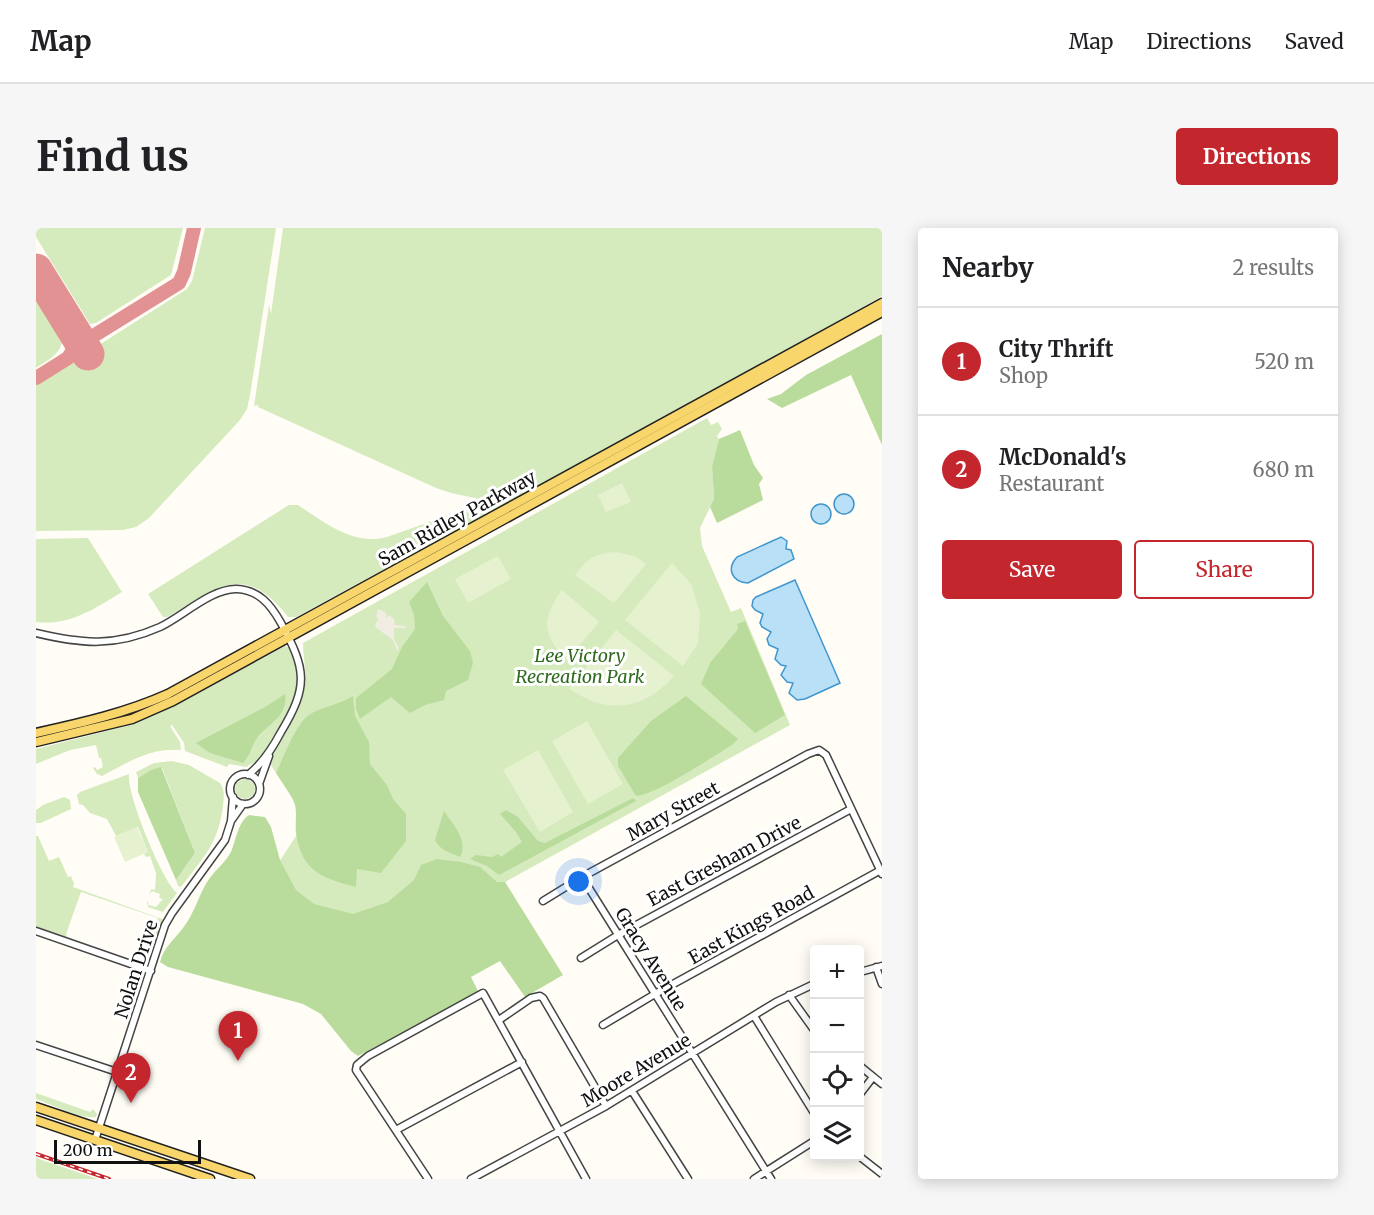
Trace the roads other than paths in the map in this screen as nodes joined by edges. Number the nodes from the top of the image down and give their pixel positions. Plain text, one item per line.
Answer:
1 (882, 303) edge
2 (882, 312) edge
3 (36, 633) edge
4 (287, 634) junction
5 (36, 733) edge
6 (36, 744) edge
7 (271, 750) junction
8 (248, 775) junction
9 (259, 784) junction
10 (233, 797) junction
11 (243, 804) junction
12 (851, 809) junction
13 (231, 821) junction
14 (881, 872) edge
15 (582, 877) junction
16 (543, 901) dead end
17 (36, 931) edge
18 (618, 935) junction
19 (581, 958) dead end
20 (879, 967) edge
21 (151, 971) junction
22 (864, 971) edge
23 (882, 984) edge
24 (810, 986) edge
25 (655, 994) junction
26 (789, 995) junction
27 (754, 1017) junction
28 (499, 1020) junction
29 (810, 1024) edge
30 (603, 1025) dead end
31 (36, 1045) edge
32 (692, 1054) junction
33 (522, 1062) junction
34 (864, 1069) edge
35 (117, 1072) junction
36 (873, 1077) junction
37 (882, 1083) edge
38 (864, 1089) edge
39 (632, 1091) junction
40 (606, 1106) junction
41 (36, 1107) edge
42 (810, 1107) edge
43 (36, 1120) edge
44 (100, 1128) junction
45 (396, 1130) junction
46 (558, 1132) junction
47 (95, 1140) junction
48 (810, 1144) edge
49 (864, 1160) edge
50 (766, 1171) junction
51 (882, 1174) edge
52 (210, 1179) edge
53 (250, 1179) edge
54 (428, 1179) edge
55 (471, 1179) edge
56 (585, 1179) edge
57 (688, 1179) edge
58 (753, 1179) edge
59 (771, 1179) edge

1 - 4 main road, Sam Ridley Parkway
2 - 4 main road, Sam Ridley Parkway
3 - 4 street
4 - 5 main road, Sam Ridley Parkway
4 - 6 main road, Sam Ridley Parkway
4 - 7 street
7 - 8 street
7 - 9 street
8 - 9 street
8 - 10 street
9 - 11 street
10 - 11 street
10 - 13 street, Nolan Drive
11 - 13 street, Nolan Drive
12 - 14 street
12 - 15 street, Mary Street
12 - 18 street, East Gresham Drive
13 - 21 street, Nolan Drive
14 - 25 street, East Kings Road
15 - 16 street, Mary Street
15 - 18 street, Gracy Avenue
17 - 21 street
18 - 19 street, East Gresham Drive
18 - 25 street, Gracy Avenue
20 - 22 street
20 - 23 street
21 - 35 street, Nolan Drive
24 - 26 street, Moore Avenue
25 - 30 street, East Kings Road
25 - 32 street, Gracy Avenue
26 - 27 street, Moore Avenue
26 - 29 street
27 - 32 street, Moore Avenue
27 - 42 street
28 - 33 street
28 - 40 street
28 - 45 street
31 - 35 street
32 - 39 street, Moore Avenue
32 - 50 street, Gracy Avenue
33 - 45 street
33 - 46 street
34 - 36 street
35 - 44 street, Nolan Drive
36 - 37 street
36 - 38 street
39 - 40 street, Moore Avenue
39 - 57 street
40 - 46 street, Moore Avenue
41 - 44 main road
43 - 47 main road
44 - 47 street, Nolan Drive
44 - 53 main road
45 - 54 street
46 - 55 street, Moore Avenue
46 - 56 street
47 - 52 main road
48 - 50 street
49 - 51 street
50 - 58 street
50 - 59 street, Gracy Avenue

